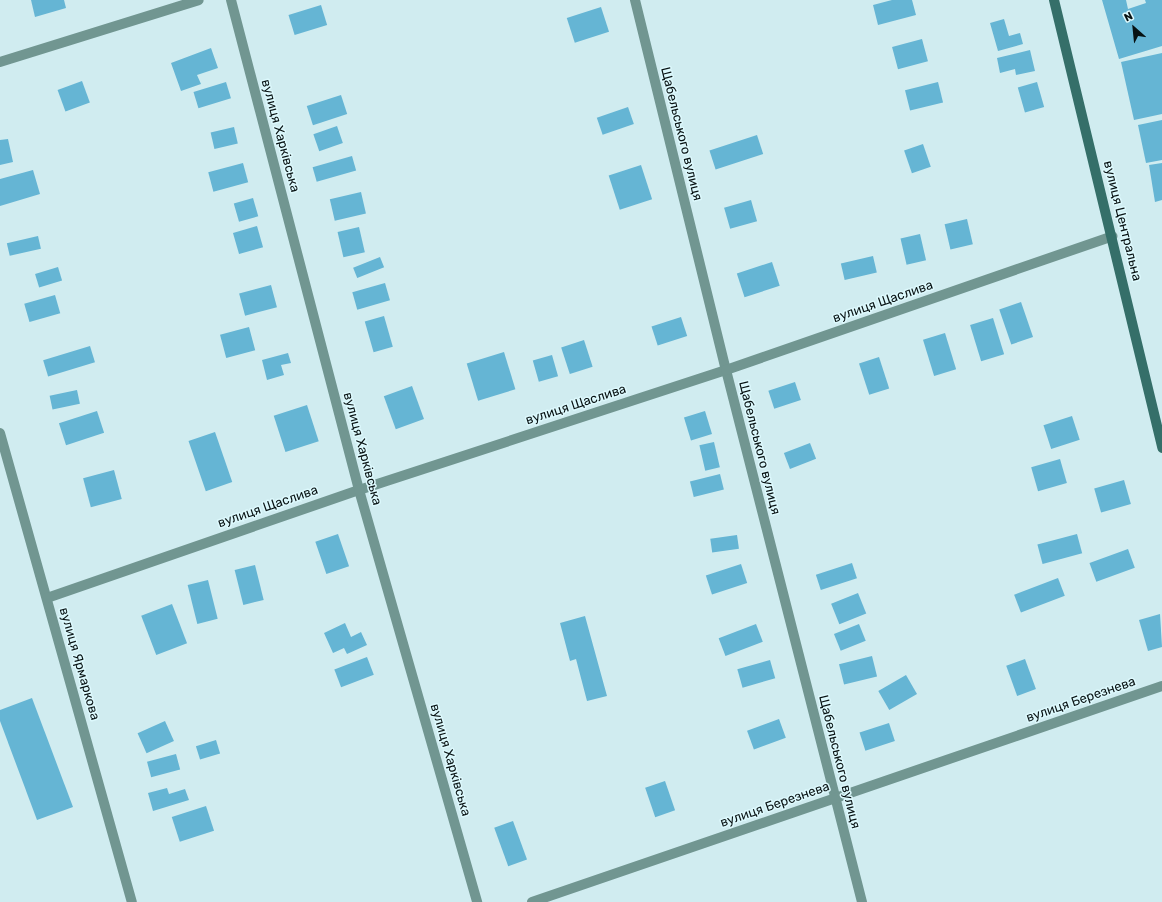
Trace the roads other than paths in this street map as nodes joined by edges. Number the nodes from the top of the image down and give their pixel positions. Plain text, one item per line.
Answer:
1 (199, 0) edge
2 (231, 0) edge
3 (635, 0) edge
4 (1054, 0) edge
5 (0, 62) edge
6 (1112, 236) junction
7 (726, 370) junction
8 (0, 433) edge
9 (1162, 448) edge
10 (359, 490) junction
11 (47, 598) junction
12 (1162, 686) edge
13 (835, 798) junction
14 (132, 902) edge
15 (477, 902) edge
16 (532, 902) edge
17 (862, 902) edge

1 - 5 street
2 - 10 street, вулиця Харківська
3 - 7 street, Щабельського вулиця
4 - 6 main road, вулиця Центральна
6 - 7 street, вулиця Щаслива
6 - 9 main road, вулиця Центральна
7 - 10 street, вулиця Щаслива
7 - 13 street, Щабельського вулиця
8 - 11 street, вулиця Ярмаркова
10 - 11 street, вулиця Щаслива
10 - 15 street, вулиця Харківська
11 - 14 street, вулиця Ярмаркова
12 - 13 street, вулиця Березнева
13 - 16 street, вулиця Березнева
13 - 17 street, Щабельського вулиця

